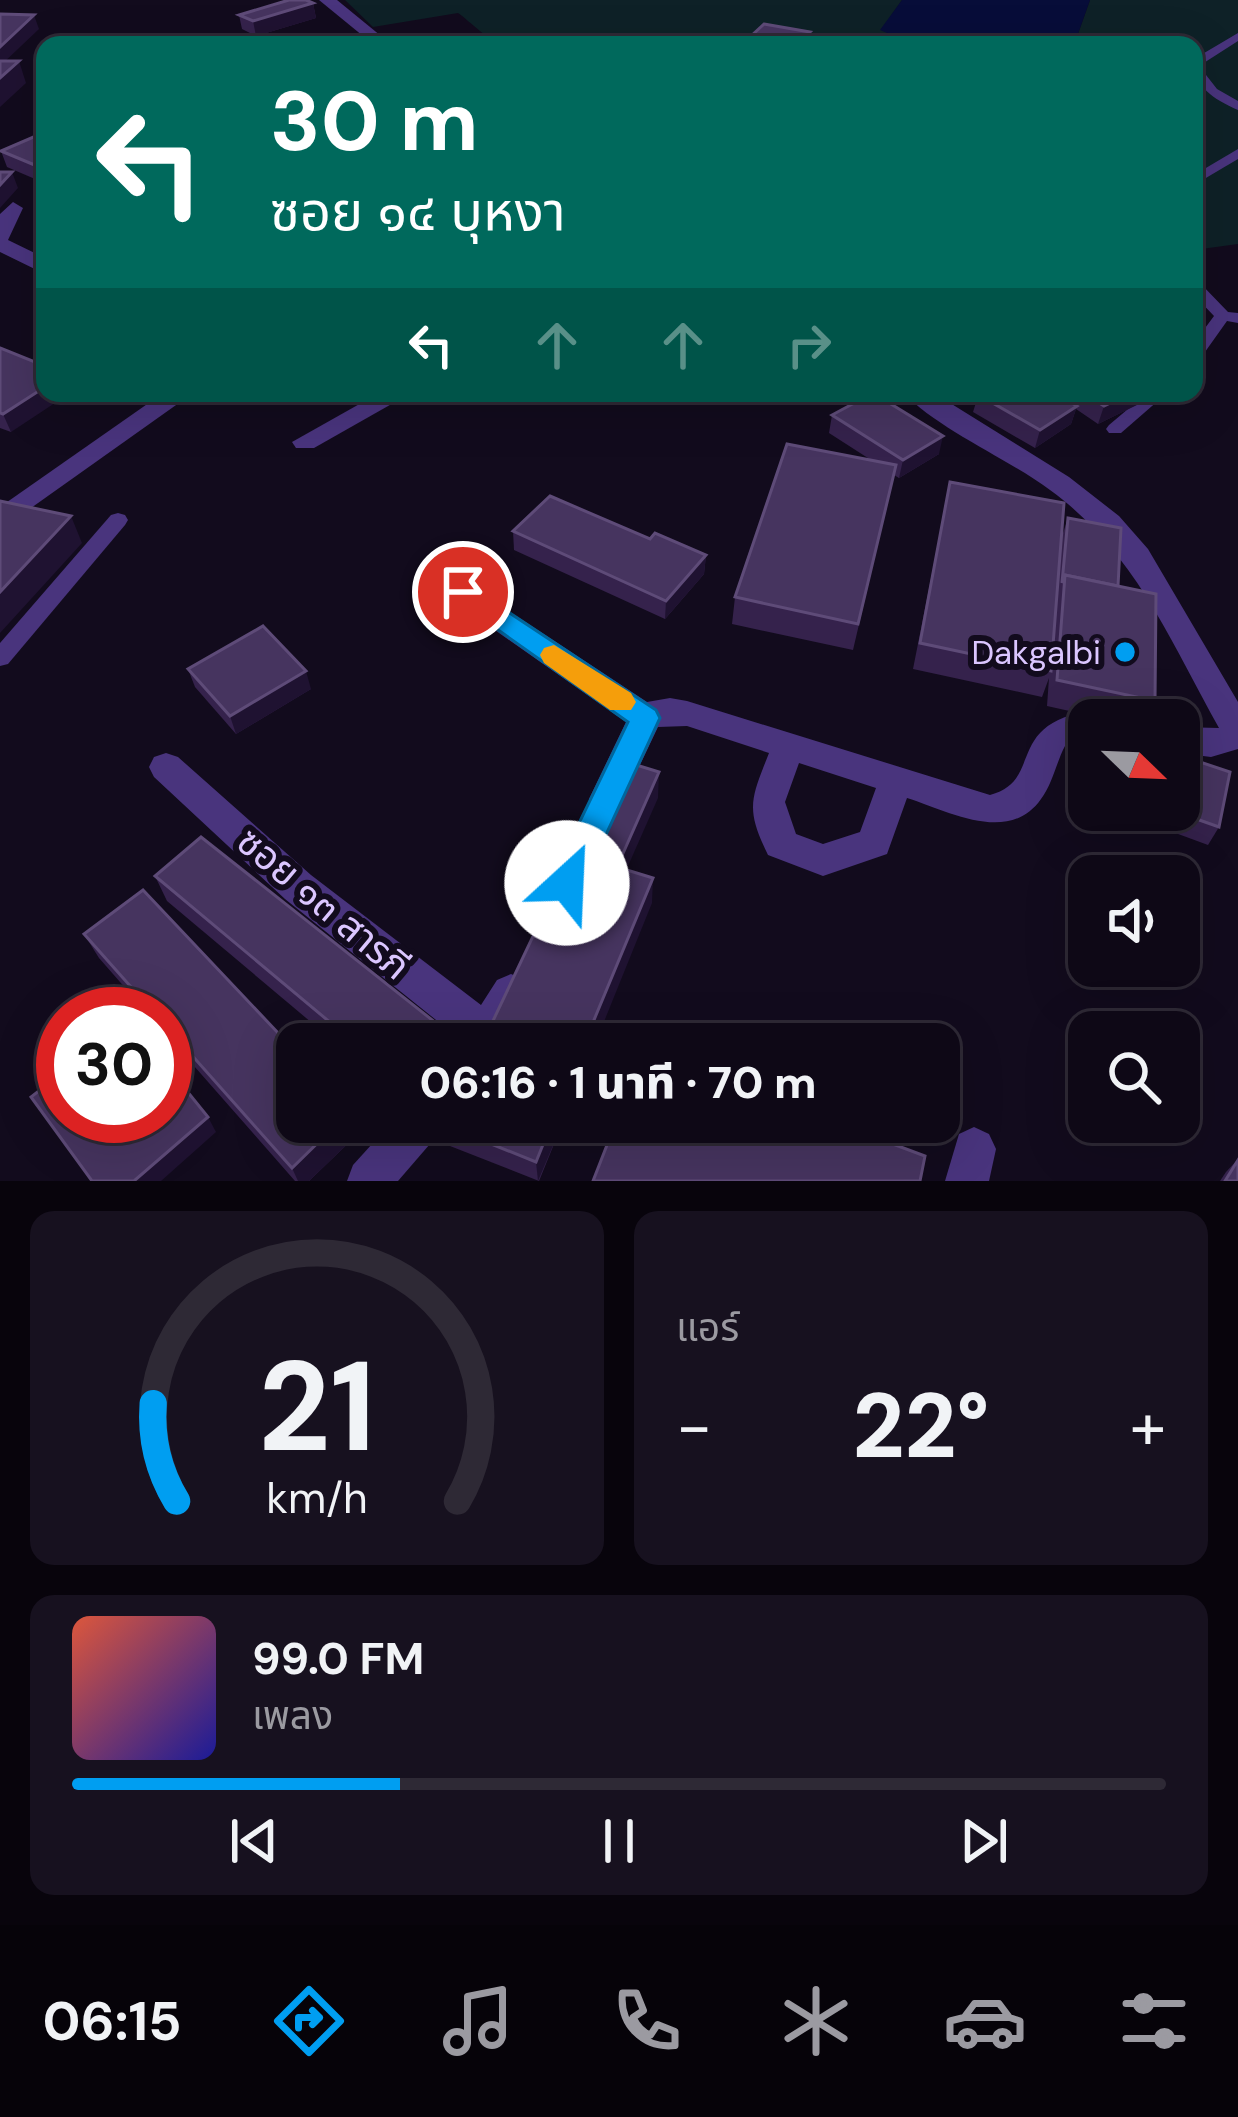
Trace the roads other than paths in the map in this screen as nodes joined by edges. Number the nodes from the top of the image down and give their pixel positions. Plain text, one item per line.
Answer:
1 (327, 0) edge
2 (373, 36) edge
3 (1238, 36) edge
4 (1203, 60) edge
5 (1203, 78) edge
6 (1238, 106) edge
7 (1238, 152) edge
8 (1203, 175) edge
9 (13, 208) dead end
10 (0, 240) edge
11 (36, 262) edge
12 (1203, 294) edge
13 (1230, 317) edge
14 (1203, 346) edge
15 (167, 402) edge
16 (381, 402) edge
17 (931, 402) edge
18 (1147, 402) edge
19 (1115, 429) dead end
20 (305, 442) dead end
21 (118, 520) dead end
22 (0, 521) edge
23 (463, 592) dead end
24 (0, 658) edge
25 (645, 718) junction
26 (1068, 725) edge
27 (1238, 734) edge
28 (1200, 743) edge
29 (789, 746) junction
30 (166, 767) dead end
31 (896, 780) junction
32 (586, 842) edge
33 (528, 965) edge
34 (464, 1023) edge
35 (493, 1023) edge
36 (402, 1143) edge
37 (369, 1181) edge

1 - 2 street
3 - 4 lane
5 - 6 lane
7 - 8 lane
9 - 10 street
10 - 11 street
12 - 13 lane
13 - 14 lane
15 - 22 street
16 - 20 street
17 - 27 street
18 - 19 lane
21 - 24 lane
23 - 25 street
25 - 29 street
25 - 32 street
26 - 31 street
27 - 28 street
29 - 31 street
29 - 31 street
30 - 34 street, ซอย ๑๓ สารภี
33 - 35 street
36 - 37 street

